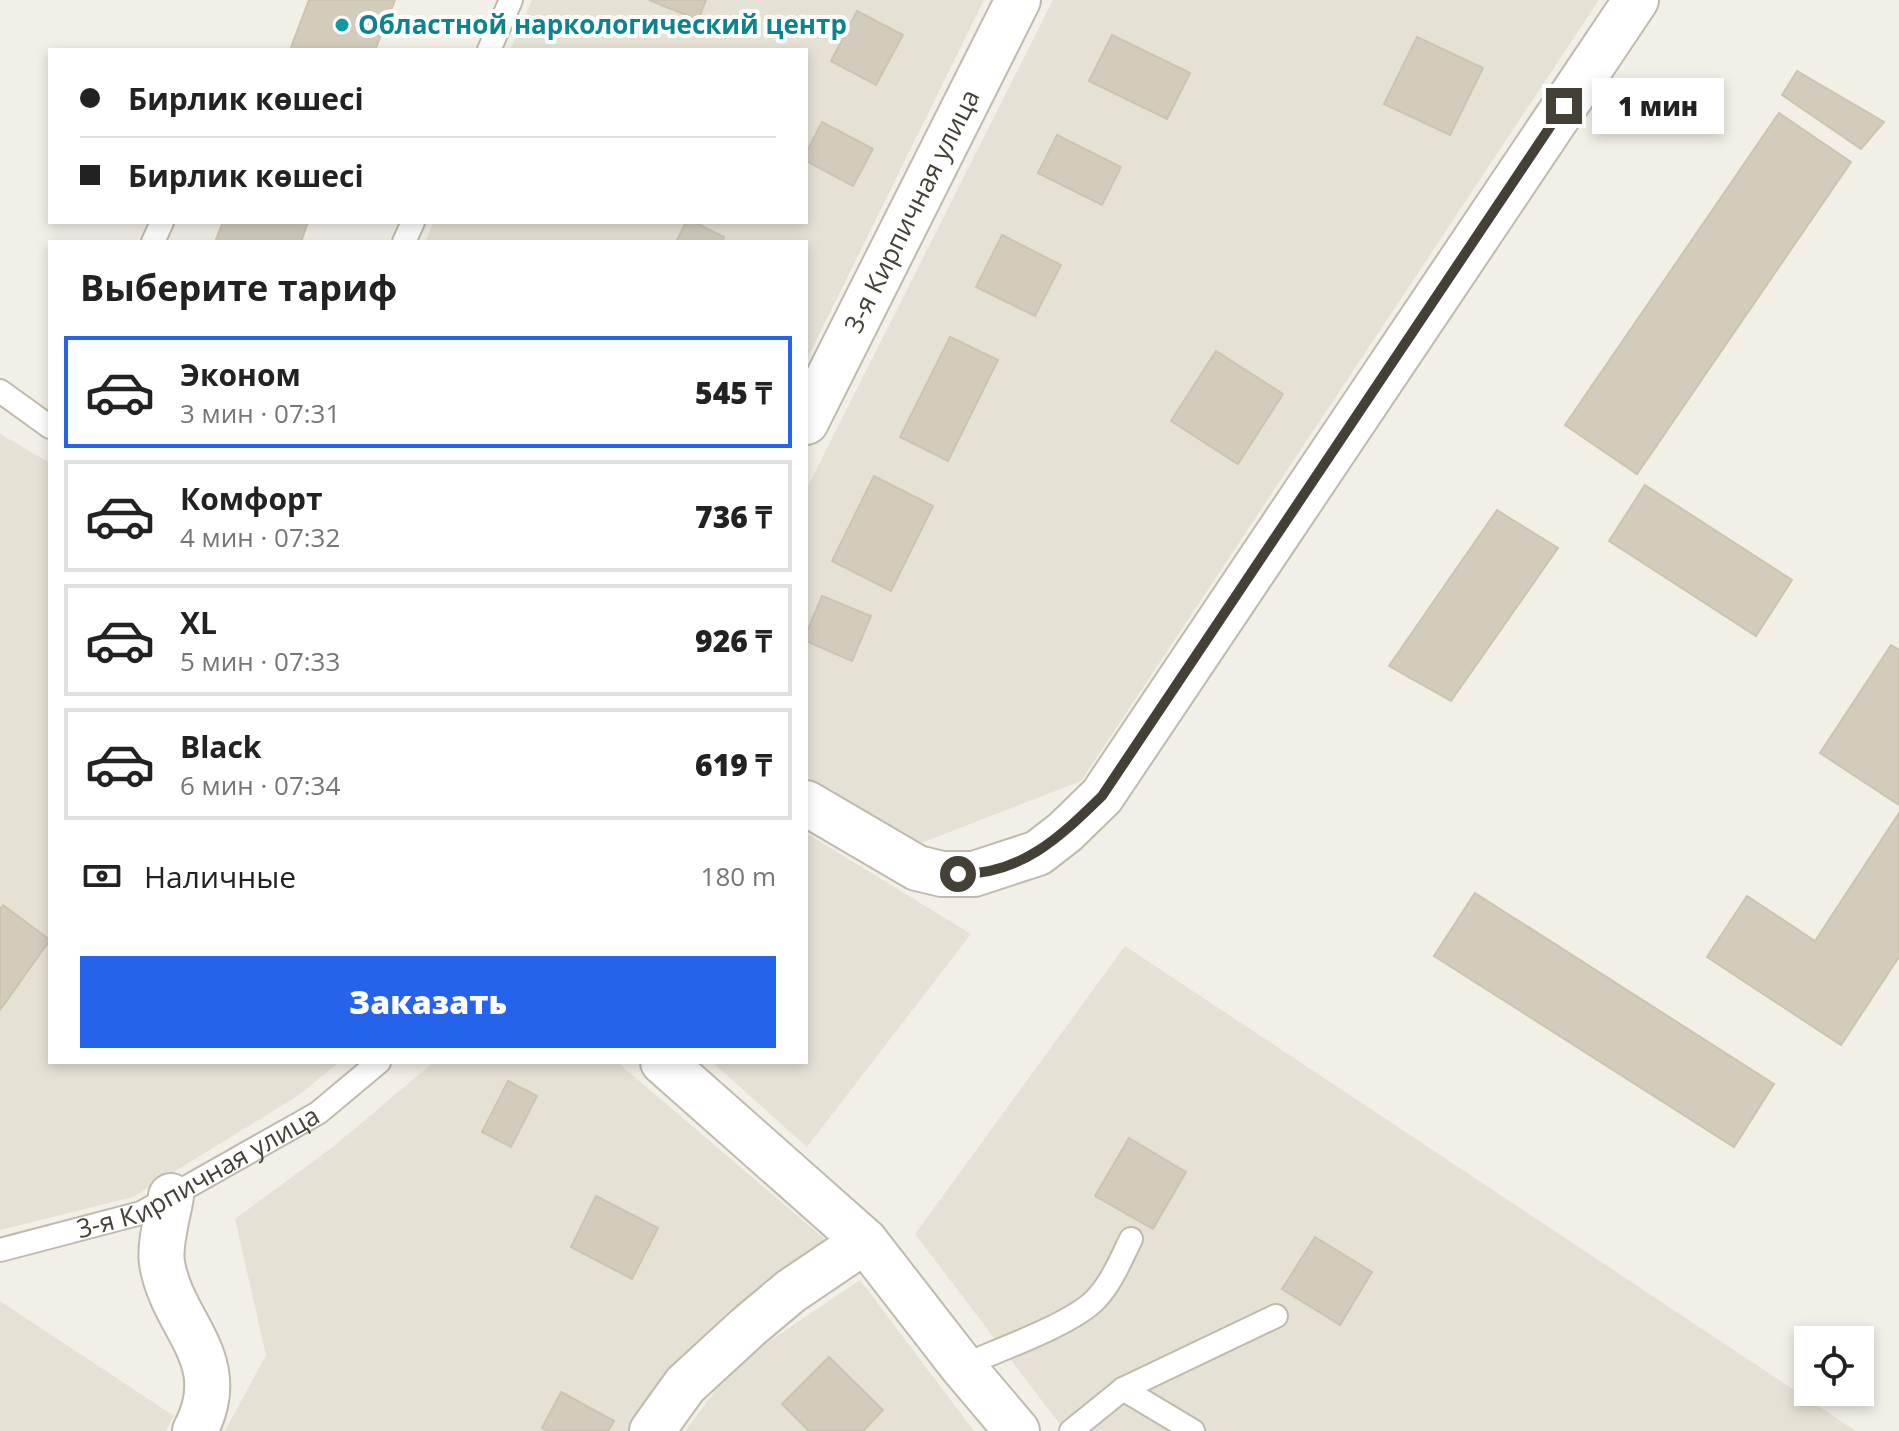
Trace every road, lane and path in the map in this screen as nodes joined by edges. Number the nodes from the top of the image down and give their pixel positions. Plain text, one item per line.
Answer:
1 (511, 0) edge
2 (1018, 0) edge
3 (1636, 0) edge
4 (490, 48) edge
5 (0, 391) edge
6 (808, 418) edge
7 (48, 426) edge
8 (808, 804) edge
9 (377, 1064) edge
10 (665, 1064) edge
11 (171, 1196) junction
12 (1131, 1239) dead end
13 (865, 1241) junction
14 (0, 1250) edge
15 (1276, 1316) dead end
16 (962, 1366) junction
17 (1123, 1389) junction
18 (195, 1431) edge
19 (652, 1431) edge
20 (1017, 1431) edge
21 (1071, 1431) edge
22 (1193, 1431) edge

1 - 4 lane
2 - 6 street, 3-я Кирпичная улица
3 - 8 street
5 - 7 lane
9 - 11 lane, 3-я Кирпичная улица
10 - 13 street
11 - 14 lane, 3-я Кирпичная улица
11 - 18 street
12 - 16 lane
13 - 16 street
13 - 19 street
15 - 17 lane
16 - 20 street
17 - 21 lane
17 - 22 lane

